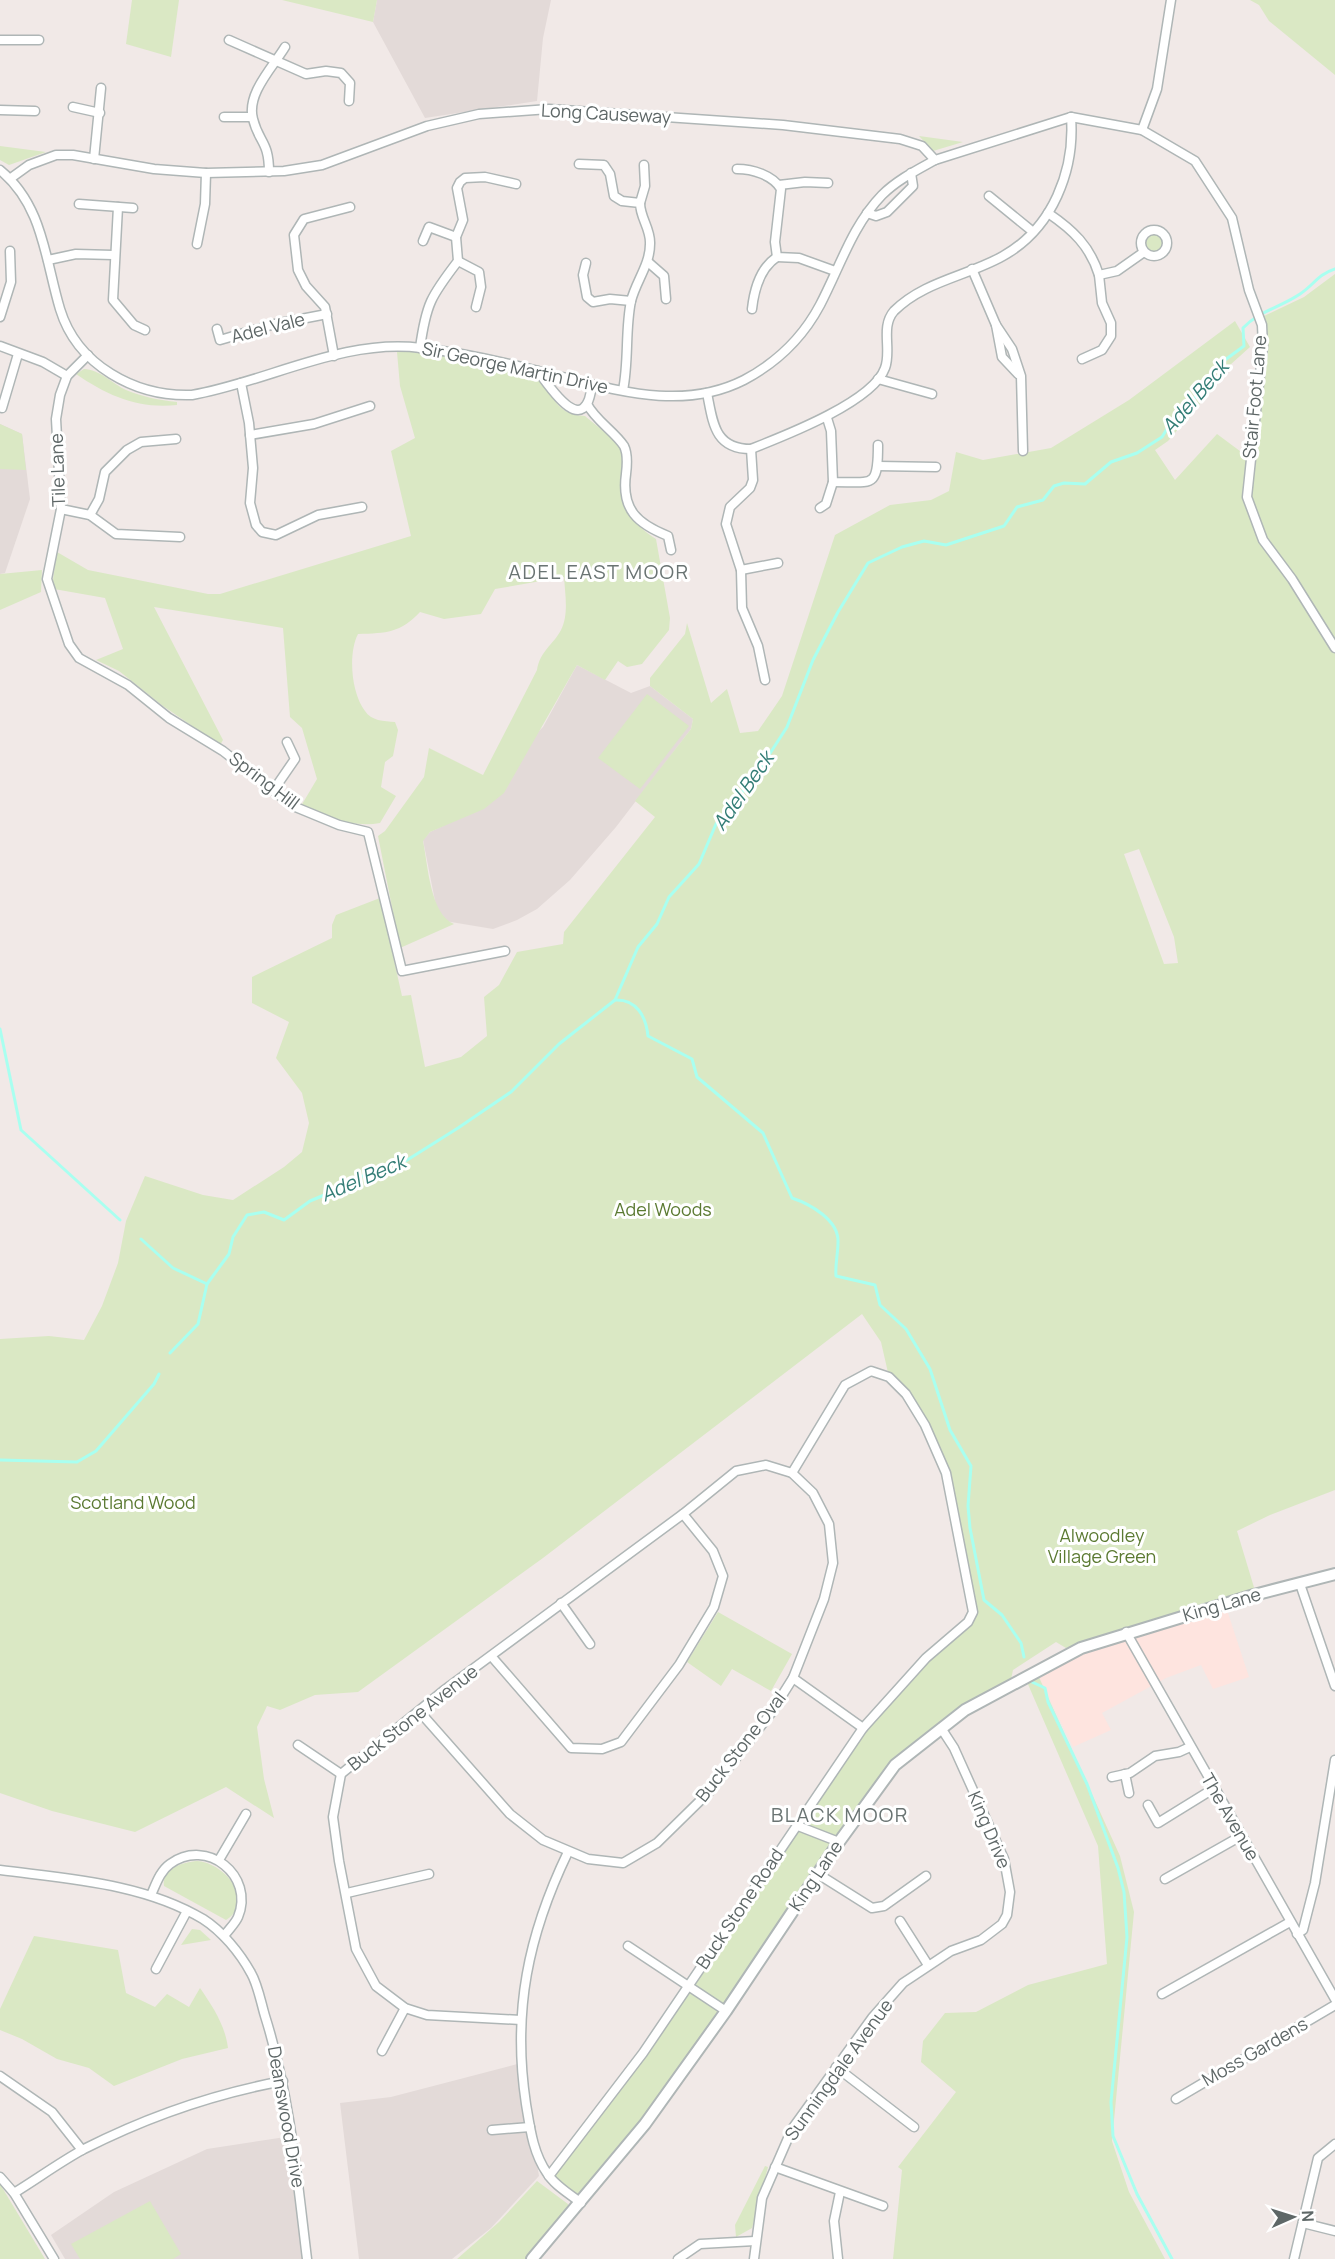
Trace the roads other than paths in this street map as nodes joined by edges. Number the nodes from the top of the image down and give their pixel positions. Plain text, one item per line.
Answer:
1 (1172, 0) edge
2 (0, 40) edge
3 (39, 40) dead end
4 (229, 40) dead end
5 (285, 47) dead end
6 (277, 60) junction
7 (101, 88) dead end
8 (349, 101) dead end
9 (73, 107) dead end
10 (0, 110) edge
11 (35, 111) dead end
12 (100, 113) junction
13 (224, 117) dead end
14 (252, 117) junction
15 (1071, 117) junction
16 (1142, 130) junction
17 (94, 159) junction
18 (935, 160) junction
19 (579, 164) dead end
20 (644, 165) dead end
21 (736, 169) dead end
22 (0, 170) edge
23 (269, 172) junction
24 (206, 173) junction
25 (911, 173) junction
26 (11, 178) junction
27 (828, 183) dead end
28 (516, 184) dead end
29 (780, 185) junction
30 (989, 196) dead end
31 (640, 203) junction
32 (79, 204) dead end
33 (118, 207) junction
34 (350, 207) dead end
35 (133, 208) dead end
36 (867, 213) junction
37 (1048, 213) junction
38 (1032, 231) junction
39 (456, 237) junction
40 (423, 241) dead end
41 (197, 244) dead end
42 (10, 251) dead end
43 (1144, 252) dead end
44 (113, 255) junction
45 (777, 258) junction
46 (48, 260) junction
47 (458, 261) junction
48 (648, 261) junction
49 (586, 263) dead end
50 (972, 268) junction
51 (835, 271) junction
52 (1099, 275) junction
53 (666, 299) dead end
54 (631, 301) junction
55 (476, 307) dead end
56 (752, 309) dead end
57 (327, 314) junction
58 (0, 317) edge
59 (217, 329) dead end
60 (145, 330) dead end
61 (0, 346) edge
62 (420, 348) junction
63 (18, 354) junction
64 (88, 355) junction
65 (334, 356) junction
66 (1082, 359) dead end
67 (538, 371) junction
68 (67, 376) junction
69 (878, 379) junction
70 (241, 383) junction
71 (592, 384) junction
72 (623, 390) junction
73 (707, 393) junction
74 (932, 394) dead end
75 (587, 404) junction
76 (370, 406) dead end
77 (2, 408) dead end
78 (826, 418) junction
79 (250, 435) junction
80 (176, 439) dead end
81 (879, 445) dead end
82 (751, 449) junction
83 (1023, 451) dead end
84 (878, 466) junction
85 (936, 467) dead end
86 (833, 482) junction
87 (362, 507) dead end
88 (820, 508) dead end
89 (61, 509) junction
90 (90, 515) junction
91 (180, 537) dead end
92 (671, 550) dead end
93 (778, 563) dead end
94 (741, 570) junction
95 (50, 594) joint
96 (1335, 648) edge
97 (765, 680) dead end
98 (287, 742) dead end
99 (273, 791) junction
100 (505, 951) dead end
101 (792, 1473) junction
102 (683, 1514) junction
103 (1335, 1574) edge
104 (1300, 1584) junction
105 (561, 1604) junction
106 (1126, 1632) junction
107 (590, 1644) dead end
108 (492, 1657) junction
109 (793, 1678) junction
110 (1335, 1686) edge
111 (419, 1711) junction
112 (863, 1728) junction
113 (941, 1728) junction
114 (298, 1745) dead end
115 (1190, 1747) junction
116 (1335, 1760) edge
117 (341, 1774) junction
118 (1125, 1774) junction
119 (1112, 1777) dead end
120 (1214, 1789) junction
121 (1129, 1793) dead end
122 (1148, 1805) dead end
123 (1331, 1807) edge
124 (246, 1814) dead end
125 (798, 1826) junction
126 (1241, 1836) junction
127 (839, 1842) junction
128 (568, 1852) junction
129 (219, 1860) junction
130 (0, 1870) edge
131 (429, 1874) dead end
132 (818, 1874) junction
133 (926, 1876) dead end
134 (1165, 1879) dead end
135 (347, 1893) junction
136 (151, 1895) junction
137 (187, 1911) junction
138 (900, 1921) dead end
139 (1290, 1922) junction
140 (1297, 1934) junction
141 (224, 1936) junction
142 (628, 1946) dead end
143 (928, 1965) junction
144 (156, 1969) dead end
145 (689, 1984) junction
146 (1161, 1994) dead end
147 (1335, 1999) edge
148 (1335, 2005) edge
149 (405, 2008) junction
150 (726, 2011) junction
151 (521, 2020) junction
152 (382, 2051) dead end
153 (836, 2067) junction
154 (0, 2076) edge
155 (283, 2081) junction
156 (1176, 2099) dead end
157 (530, 2127) junction
158 (914, 2127) dead end
159 (492, 2130) dead end
160 (1335, 2144) edge
161 (82, 2150) junction
162 (775, 2167) junction
163 (549, 2176) junction
164 (0, 2177) edge
165 (840, 2192) junction
166 (14, 2193) junction
167 (581, 2203) junction
168 (883, 2206) dead end
169 (1303, 2223) junction
170 (1335, 2231) edge
171 (755, 2241) junction
172 (54, 2259) edge
173 (307, 2259) edge
174 (532, 2259) edge
175 (678, 2259) edge
176 (754, 2259) edge
177 (838, 2259) edge
178 (1294, 2259) edge

1 - 16 street
2 - 3 street
4 - 6 street
5 - 6 street
6 - 8 street
6 - 14 street
7 - 12 street
9 - 12 street
10 - 11 street
12 - 17 street
13 - 14 street
14 - 23 street
15 - 16 street
15 - 18 street
15 - 37 street
16 - 96 street, Stair Foot Lane
17 - 24 street, Long Causeway
17 - 26 street, Long Causeway
18 - 23 street, Long Causeway
18 - 25 street, Sir George Martin Drive
19 - 31 street
20 - 31 street
21 - 29 street
22 - 26 street
23 - 24 street, Long Causeway
24 - 41 street
25 - 36 street, Sir George Martin Drive
25 - 36 street
26 - 46 street, Sir George Martin Drive
27 - 29 street
28 - 39 street
29 - 45 street
30 - 38 street
31 - 48 street
32 - 33 street
33 - 35 street
33 - 44 street
34 - 57 street
36 - 51 street, Sir George Martin Drive
37 - 38 street
37 - 52 street
38 - 50 street
39 - 40 street
39 - 47 street
42 - 58 street
43 - 52 street
44 - 46 street
44 - 60 street
45 - 51 street
45 - 56 street
46 - 64 street, Sir George Martin Drive
47 - 55 street
47 - 62 street
48 - 53 street
48 - 54 street
49 - 54 street
50 - 69 street
50 - 83 street
51 - 73 street, Sir George Martin Drive
52 - 66 street
54 - 72 street
57 - 59 street, Adel Vale
57 - 65 street
61 - 63 street
62 - 65 street, Sir George Martin Drive
62 - 67 street, Sir George Martin Drive
63 - 68 street
63 - 77 street
64 - 68 street
64 - 70 street, Sir George Martin Drive
65 - 70 street, Sir George Martin Drive
67 - 71 street, Sir George Martin Drive
67 - 75 street
68 - 89 street, Tile Lane
69 - 74 street
69 - 78 street
70 - 79 street
71 - 72 street, Sir George Martin Drive
71 - 75 street
72 - 73 street, Sir George Martin Drive
73 - 82 street
75 - 92 street
76 - 79 street
78 - 82 street
78 - 86 street
79 - 87 street
80 - 90 street
81 - 84 street
82 - 94 street
84 - 85 street
84 - 86 street
86 - 88 street
89 - 90 street
89 - 95 street, Tile Lane
90 - 91 street
93 - 94 street
94 - 97 street
95 - 99 street, Spring Hill
98 - 99 street
99 - 100 street, Spring Hill
101 - 102 street, Buck Stone Avenue
101 - 109 street, Buck Stone Oval
101 - 112 street, Buck Stone Road
102 - 105 street, Buck Stone Avenue
102 - 108 street
103 - 104 street, King Lane
104 - 106 street, King Lane
104 - 110 street
105 - 107 street
105 - 108 street, Buck Stone Avenue
106 - 113 street, King Lane
106 - 115 street, The Avenue
108 - 111 street, Buck Stone Avenue
109 - 112 street
109 - 128 street, Buck Stone Oval
111 - 117 street, Buck Stone Avenue
111 - 128 street
112 - 125 street, Buck Stone Road
113 - 127 street, King Lane
113 - 143 street, King Drive
114 - 117 street
115 - 118 street
115 - 120 street, The Avenue
116 - 123 street
117 - 135 street, Buck Stone Avenue
118 - 119 street
118 - 121 street
120 - 122 street
120 - 126 street, The Avenue
123 - 140 street
124 - 129 street
125 - 127 street
125 - 145 street, Buck Stone Road
126 - 134 street
126 - 139 street, The Avenue
127 - 132 street, King Lane
128 - 151 street
129 - 136 street
129 - 141 street
130 - 136 street, Deanswood Drive
131 - 135 street
132 - 133 street
132 - 150 street, King Lane
135 - 149 street, Buck Stone Avenue
136 - 137 street, Deanswood Drive
137 - 141 street, Deanswood Drive
137 - 144 street
138 - 143 street
139 - 140 street, The Avenue
139 - 146 street
140 - 147 street, The Avenue
141 - 155 street, Deanswood Drive
142 - 145 street
143 - 153 street, Sunningdale Avenue
145 - 150 street
145 - 163 street, Buck Stone Road
148 - 156 street, Moss Gardens
149 - 151 street, Buck Stone Avenue
149 - 152 street
150 - 167 street, King Lane
151 - 157 street
153 - 158 street
153 - 162 street, Sunningdale Avenue
154 - 161 street
155 - 161 street
155 - 173 street, Deanswood Drive
157 - 159 street
157 - 163 street
160 - 169 street
161 - 166 street
162 - 165 street
162 - 171 street, Sunningdale Avenue
163 - 167 street
164 - 166 street
165 - 168 street
165 - 177 street
166 - 172 street
167 - 174 street, King Lane
169 - 170 street
169 - 178 street
171 - 175 street
171 - 176 street, Sunningdale Avenue

